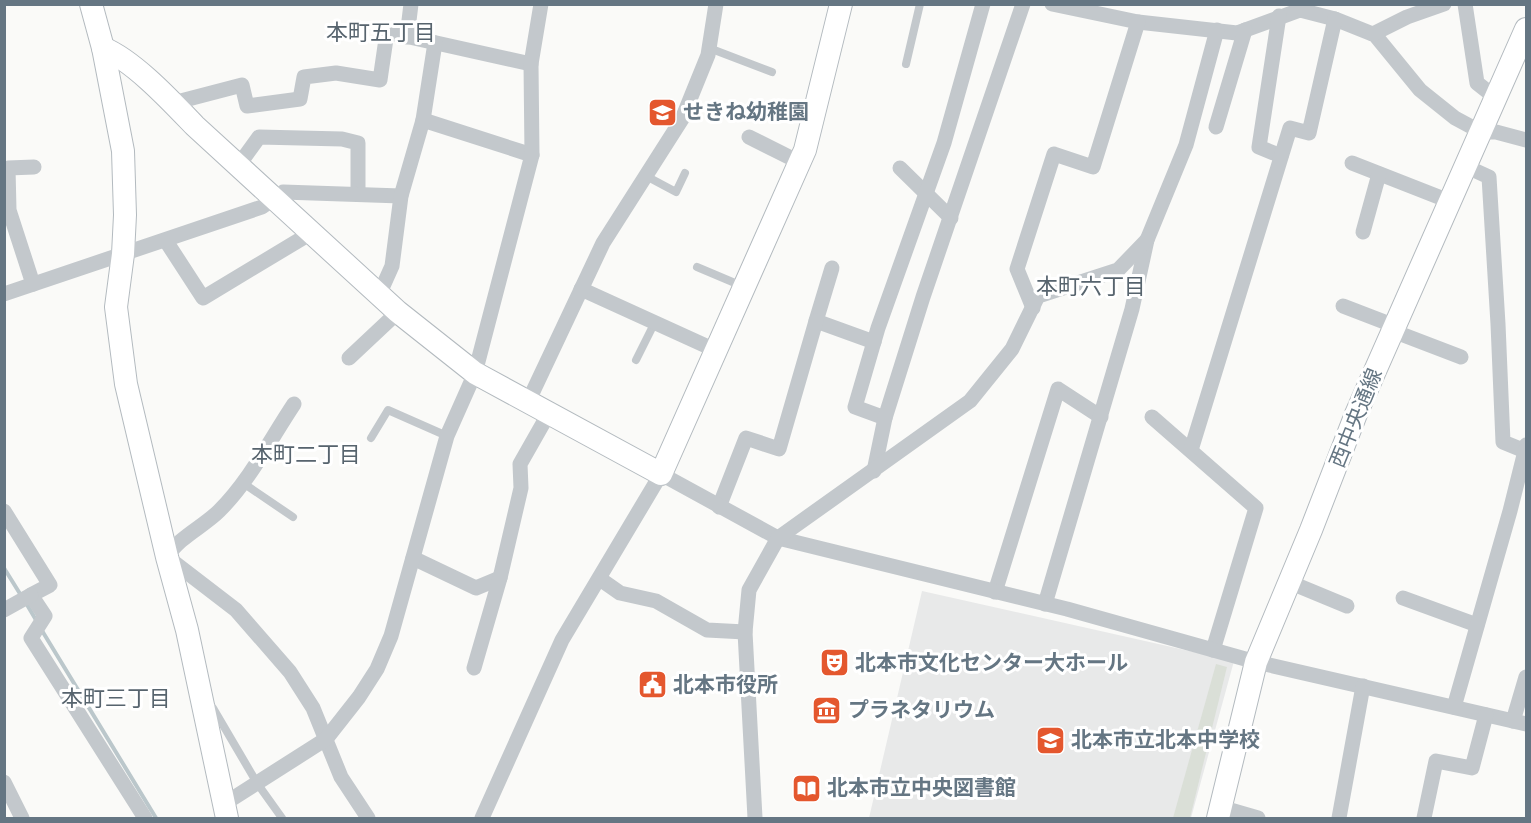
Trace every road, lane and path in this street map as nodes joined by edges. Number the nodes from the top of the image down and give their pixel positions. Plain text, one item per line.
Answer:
1 (91, 4) edge
2 (411, 4) edge
3 (542, 4) edge
4 (716, 4) edge
5 (841, 4) edge
6 (920, 4) edge
7 (983, 4) edge
8 (1023, 4) edge
9 (1052, 4) edge
10 (1444, 4) edge
11 (1465, 4) edge
12 (1068, 6) edge
13 (1280, 16) junction
14 (1335, 20) junction
15 (1138, 22) junction
16 (1527, 29) edge
17 (1216, 30) junction
18 (1245, 30) junction
19 (1373, 33) junction
20 (407, 37) junction
21 (435, 43) junction
22 (103, 48) junction
23 (709, 48) junction
24 (531, 64) junction
25 (906, 64) dead end
26 (772, 72) dead end
27 (1496, 98) junction
28 (173, 103) junction
29 (423, 120) junction
30 (1216, 127) dead end
31 (1481, 132) junction
32 (748, 136) dead end
33 (1526, 144) edge
34 (532, 155) junction
35 (1281, 156) junction
36 (799, 162) junction
37 (1352, 163) dead end
38 (238, 166) junction
39 (1465, 166) junction
40 (34, 167) dead end
41 (900, 168) dead end
42 (685, 173) dead end
43 (1379, 174) junction
44 (646, 176) junction
45 (925, 193) junction
46 (358, 194) junction
47 (401, 196) junction
48 (275, 200) junction
49 (1449, 201) junction
50 (951, 218) junction
51 (1362, 232) dead end
52 (311, 233) junction
53 (1147, 240) junction
54 (166, 241) junction
55 (123, 254) junction
56 (697, 267) dead end
57 (832, 268) dead end
58 (33, 284) junction
59 (743, 286) junction
60 (581, 289) junction
61 (4, 294) edge
62 (379, 295) junction
63 (1343, 306) dead end
64 (1033, 308) junction
65 (399, 312) junction
66 (816, 321) junction
67 (655, 322) junction
68 (1394, 329) junction
69 (874, 342) junction
70 (715, 350) junction
71 (1461, 357) dead end
72 (349, 358) dead end
73 (636, 360) dead end
74 (475, 373) junction
75 (528, 402) junction
76 (294, 404) dead end
77 (549, 413) junction
78 (1101, 417) junction
79 (1152, 417) dead end
80 (885, 418) junction
81 (447, 436) junction
82 (371, 438) dead end
83 (1526, 449) edge
84 (1191, 450) junction
85 (873, 471) junction
86 (661, 474) junction
87 (243, 483) junction
88 (719, 507) junction
89 (4, 511) edge
90 (293, 517) dead end
91 (778, 538) junction
92 (167, 557) junction
93 (413, 558) junction
94 (500, 578) junction
95 (600, 579) junction
96 (1289, 582) junction
97 (995, 592) junction
98 (31, 595) junction
99 (1403, 597) dead end
100 (1045, 604) junction
101 (1347, 606) dead end
102 (4, 610) edge
103 (1477, 625) junction
104 (745, 632) junction
105 (1213, 650) junction
106 (1256, 662) junction
107 (474, 668) dead end
108 (1527, 678) edge
109 (198, 683) junction
110 (1363, 686) junction
111 (1454, 707) junction
112 (1486, 715) junction
113 (1520, 723) edge
114 (326, 739) junction
115 (4, 782) edge
116 (257, 783) junction
117 (226, 811) edge
118 (1219, 813) edge
119 (22, 819) edge
120 (145, 819) edge
121 (282, 819) edge
122 (368, 819) edge
123 (482, 819) edge
124 (754, 819) edge
125 (1258, 819) edge
126 (1339, 819) edge
127 (1424, 819) edge

1 - 22 street
2 - 20 street
3 - 24 street
4 - 23 street
5 - 36 street
6 - 25 lane
7 - 45 street
8 - 50 street
9 - 12 street
10 - 19 street
11 - 27 street
12 - 15 street
13 - 14 street
13 - 18 street
13 - 35 street
14 - 19 street
14 - 35 street
15 - 17 street
15 - 64 street
16 - 27 street, 西中央通線
17 - 18 street
17 - 53 street
18 - 30 street
19 - 31 street
20 - 21 street
20 - 28 street
21 - 24 street
21 - 29 street
22 - 28 street
22 - 55 street
23 - 26 lane
23 - 44 street
24 - 34 street
27 - 31 street, 西中央通線
28 - 38 street
29 - 34 street
29 - 47 street
31 - 33 street
31 - 39 street, 西中央通線
32 - 36 street
34 - 74 street
35 - 84 street
36 - 59 street
37 - 43 street
38 - 46 street
38 - 48 street
39 - 49 street, 西中央通線
39 - 83 street
40 - 58 street
41 - 45 street
42 - 44 lane
43 - 49 street
43 - 51 street
44 - 60 street
45 - 50 street
45 - 69 street
46 - 47 street
46 - 48 street
47 - 62 street
48 - 52 street
48 - 54 street
49 - 68 street, 西中央通線
50 - 80 street
52 - 54 street
52 - 62 street
53 - 64 street
53 - 78 street
54 - 55 street
55 - 58 street
55 - 92 street
56 - 59 lane
57 - 66 street
58 - 61 street
59 - 70 street
60 - 67 street
60 - 75 street
62 - 65 street
63 - 68 street
64 - 85 street
65 - 72 street
65 - 74 street
66 - 69 street
66 - 88 street
67 - 70 street
67 - 73 lane
68 - 71 street
68 - 96 street, 西中央通線
69 - 80 street
70 - 86 street
74 - 75 street
74 - 81 street
75 - 77 street
76 - 87 street
77 - 86 street
77 - 94 street
78 - 97 street
78 - 100 street
79 - 84 street
80 - 85 street
81 - 82 lane
81 - 93 street
83 - 103 street
84 - 105 street
85 - 91 street
86 - 88 street
86 - 95 street
87 - 90 lane
87 - 92 street
88 - 91 street
89 - 98 street
91 - 97 street
91 - 104 street
92 - 109 street
92 - 114 street
93 - 94 street
93 - 114 street
94 - 107 street
95 - 104 street
95 - 123 street
96 - 101 street
96 - 106 street, 西中央通線
97 - 100 street
98 - 102 street
98 - 120 street
99 - 103 street
100 - 105 street
103 - 111 street
104 - 124 street
105 - 106 street
106 - 110 street
106 - 118 street, 西中央通線
108 - 113 street
109 - 116 lane
109 - 117 street
110 - 111 street
110 - 126 street
111 - 112 street
112 - 113 street
112 - 127 street
114 - 116 street
114 - 122 street
115 - 119 street
116 - 117 street
116 - 121 lane
118 - 125 street

